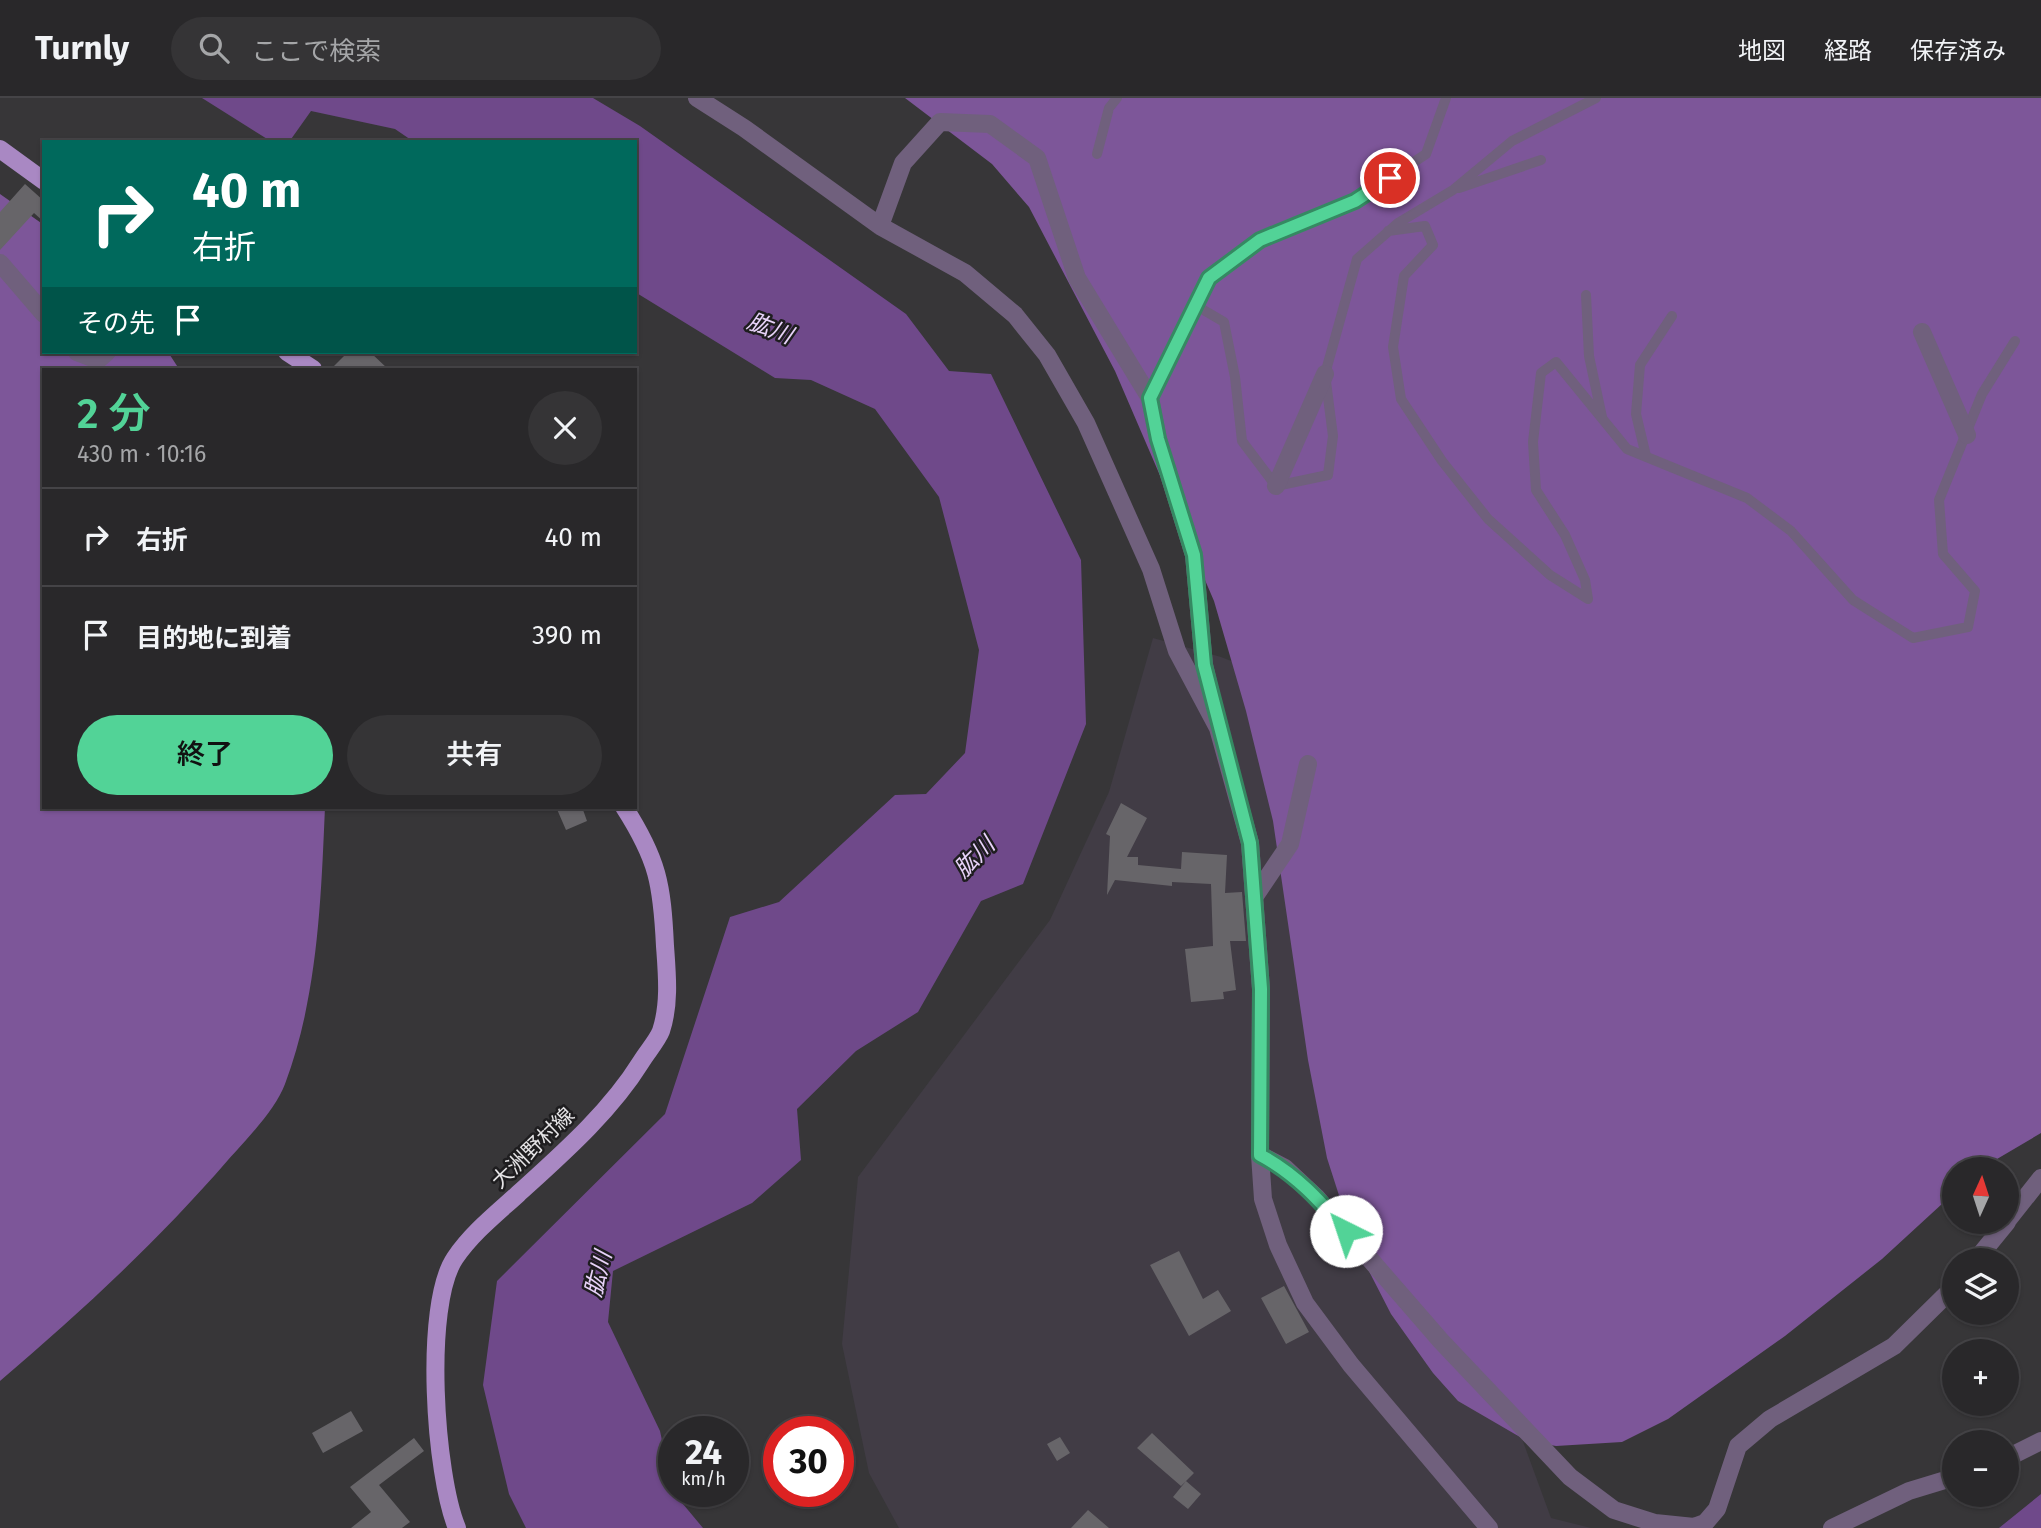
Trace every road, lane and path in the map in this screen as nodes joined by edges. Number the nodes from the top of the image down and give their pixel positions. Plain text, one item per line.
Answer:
1 (697, 98) edge
2 (1117, 98) edge
3 (1446, 98) edge
4 (1596, 98) edge
5 (0, 149) edge
6 (1097, 154) dead end
7 (1541, 160) dead end
8 (42, 180) edge
9 (1453, 190) junction
10 (880, 226) junction
11 (1388, 231) junction
12 (0, 263) edge
13 (1586, 295) dead end
14 (1195, 305) junction
15 (42, 312) edge
16 (1672, 316) dead end
17 (1923, 332) dead end
18 (2015, 341) dead end
19 (82, 354) edge
20 (105, 354) edge
21 (290, 354) edge
22 (311, 368) edge
23 (1325, 374) junction
24 (1150, 398) junction
25 (1602, 420) junction
26 (1967, 435) junction
27 (1646, 456) junction
28 (1276, 486) junction
29 (1218, 728) junction
30 (1308, 764) dead end
31 (625, 809) edge
32 (1255, 896) junction
33 (1260, 1155) junction
34 (2041, 1178) edge
35 (2020, 1205) edge
36 (1997, 1234) edge
37 (1986, 1248) edge
38 (1942, 1299) edge
39 (2041, 1441) edge
40 (2019, 1452) edge
41 (1942, 1481) edge
42 (457, 1528) edge
43 (1489, 1528) edge
44 (1832, 1528) edge

1 - 10 street
2 - 6 lane
3 - 14 lane
4 - 9 lane
5 - 8 main road
7 - 9 lane
9 - 11 lane
10 - 24 street
10 - 29 street
11 - 23 lane
11 - 25 lane
12 - 15 street
13 - 25 lane
14 - 24 lane
14 - 28 lane
16 - 27 lane
17 - 26 street
18 - 26 lane
19 - 20 street
21 - 22 main road
23 - 28 street
23 - 28 lane
24 - 29 street
25 - 27 lane
26 - 27 lane
29 - 32 street
30 - 32 street
31 - 42 main road, 大洲野村線
32 - 33 street
33 - 38 street
33 - 43 street
34 - 35 street
36 - 37 street
39 - 40 street
41 - 44 street

